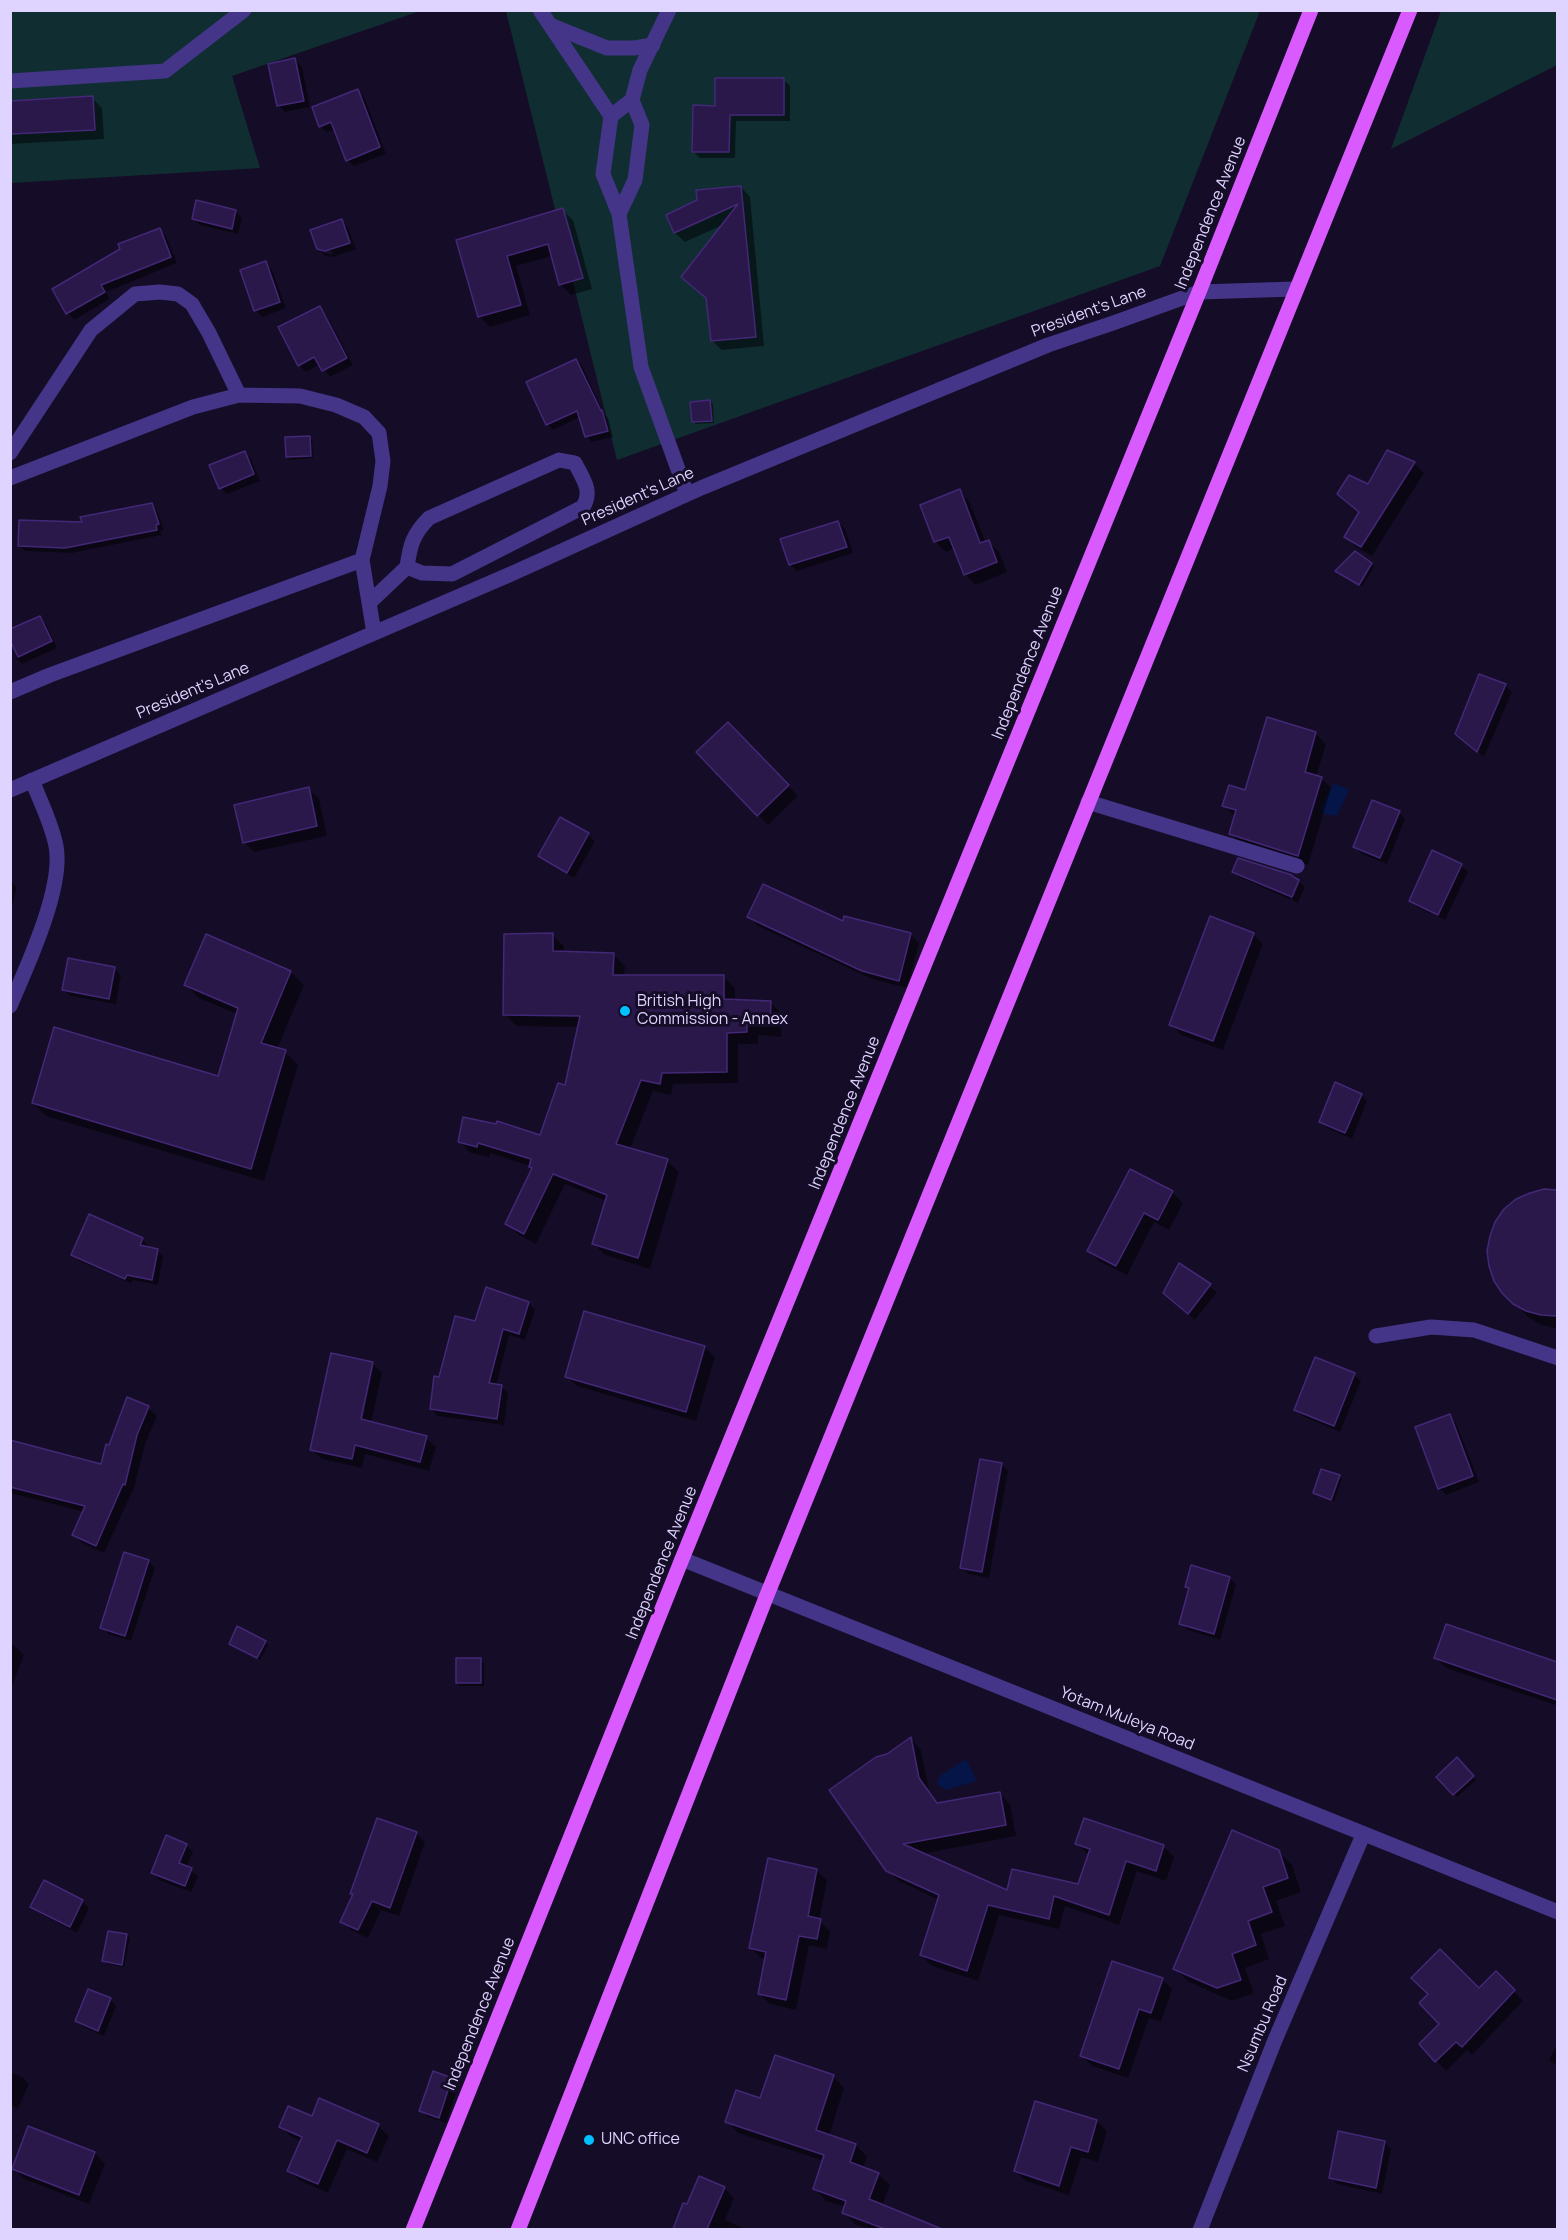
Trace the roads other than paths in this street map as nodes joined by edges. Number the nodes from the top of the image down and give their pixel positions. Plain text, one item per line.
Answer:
1 (244, 10) edge
2 (540, 10) edge
3 (669, 10) edge
4 (1311, 10) edge
5 (1410, 10) edge
6 (550, 25) junction
7 (653, 45) junction
8 (10, 81) edge
9 (632, 100) junction
10 (611, 116) junction
11 (619, 214) junction
12 (1295, 290) junction
13 (1199, 291) junction
14 (239, 394) junction
15 (10, 453) edge
16 (10, 478) edge
17 (687, 494) junction
18 (362, 560) junction
19 (407, 567) junction
20 (369, 603) junction
21 (374, 633) junction
22 (10, 692) edge
23 (32, 780) junction
24 (10, 790) edge
25 (1088, 802) junction
26 (1297, 866) dead end
27 (10, 1006) edge
28 (1376, 1336) dead end
29 (1557, 1358) edge
30 (682, 1559) junction
31 (767, 1595) junction
32 (1363, 1835) junction
33 (1557, 1912) edge
34 (413, 2229) edge
35 (518, 2229) edge
36 (1200, 2229) edge

1 - 8 street
2 - 6 street
3 - 7 street
4 - 13 main road, Independence Avenue
5 - 12 main road
6 - 7 street
6 - 10 street
7 - 9 street
9 - 10 street
9 - 11 street
10 - 11 street
11 - 17 street
12 - 13 street, President's Lane
12 - 25 main road
13 - 17 street, President's Lane
13 - 30 main road, Independence Avenue
14 - 15 street
14 - 16 street
14 - 18 street
17 - 21 street, President's Lane
18 - 20 street
18 - 22 street
19 - 19 street
19 - 20 street
20 - 21 street
21 - 23 street, President's Lane
23 - 24 street, President's Lane
23 - 27 street
25 - 26 street
25 - 31 main road
28 - 29 street
30 - 31 street, Yotam Muleya Road
30 - 34 main road, Independence Avenue
31 - 32 street, Yotam Muleya Road
31 - 35 main road
32 - 33 street, Yotam Muleya Road
32 - 36 street, Nsumbu Road

